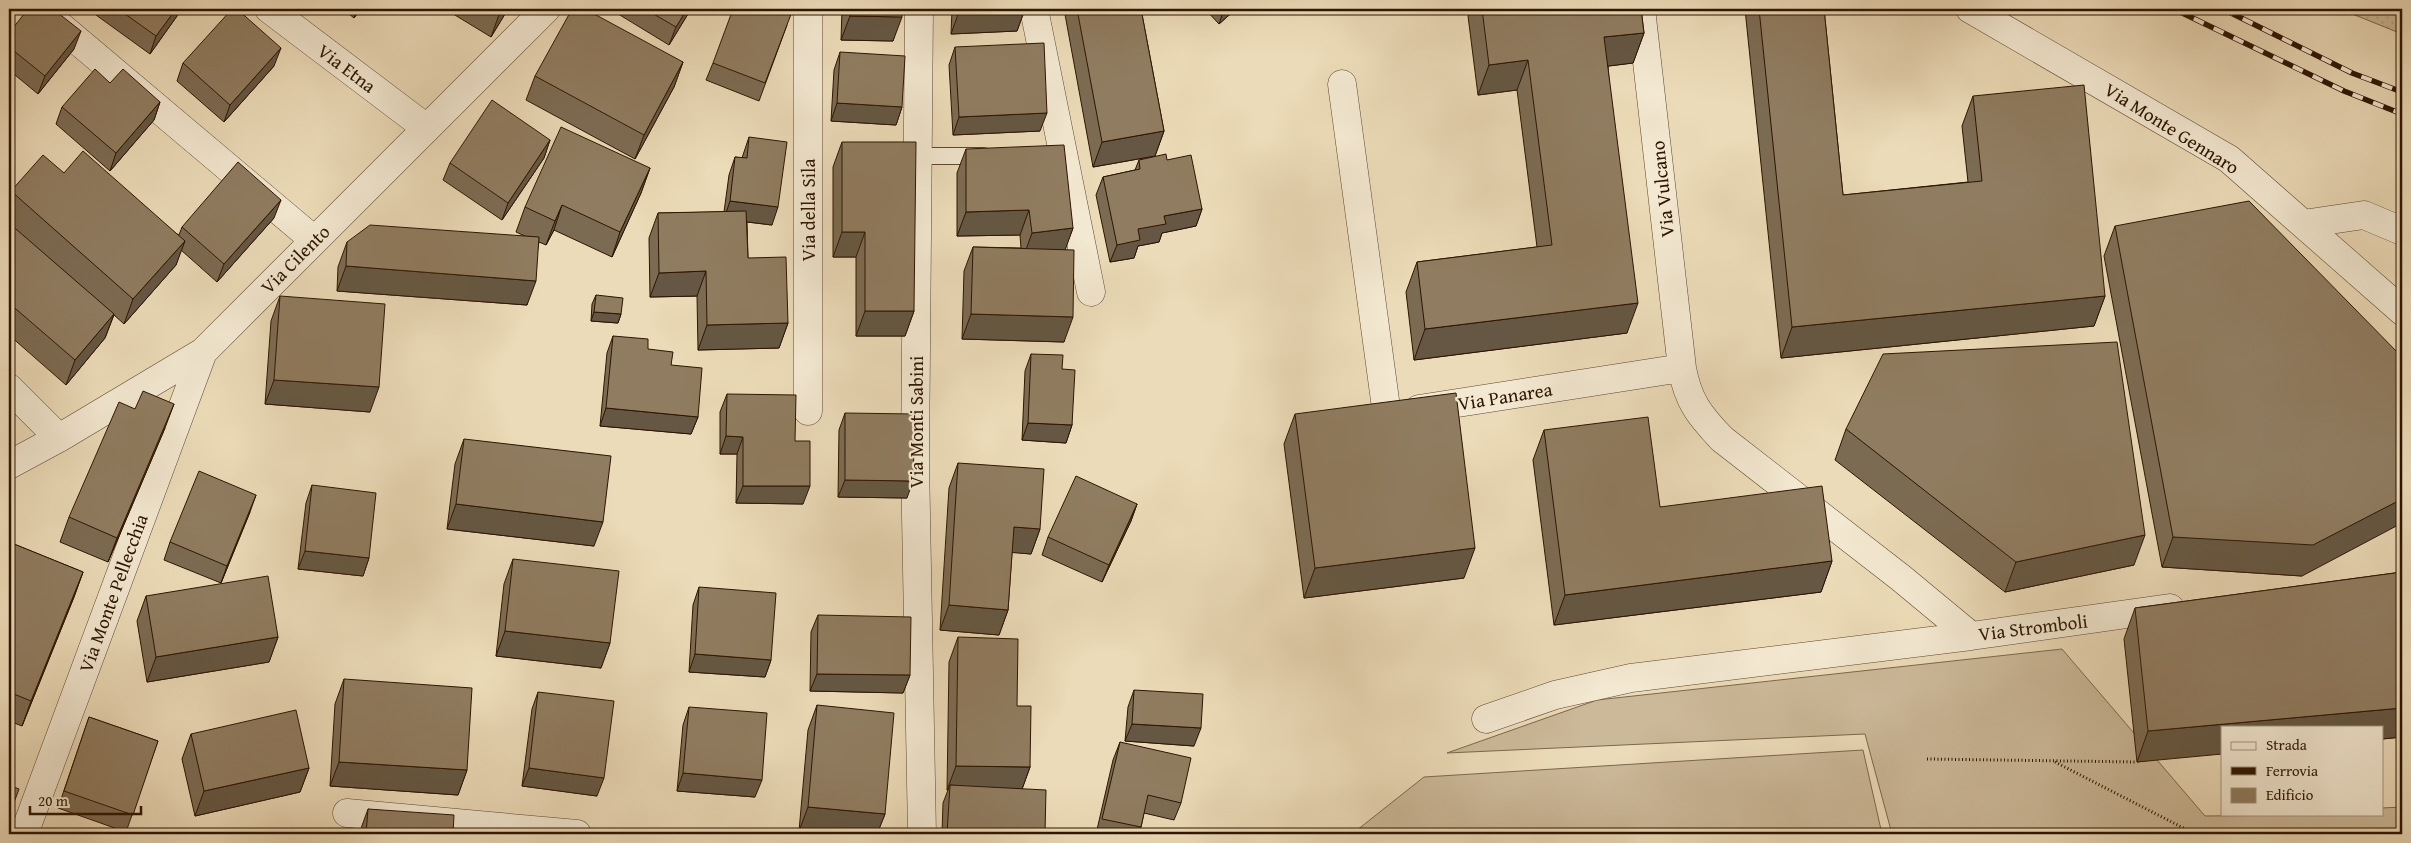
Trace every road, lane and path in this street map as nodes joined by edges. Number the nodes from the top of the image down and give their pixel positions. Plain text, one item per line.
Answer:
1 (40, 9) edge
2 (269, 9) edge
3 (546, 9) edge
4 (808, 9) edge
5 (919, 9) edge
6 (1034, 9) edge
7 (1641, 9) edge
8 (1970, 9) edge
9 (1342, 84) dead end
10 (426, 127) junction
11 (918, 156) junction
12 (995, 156) edge
13 (2303, 224) junction
14 (2402, 231) edge
15 (314, 240) junction
16 (1091, 292) dead end
17 (2402, 311) edge
18 (203, 352) junction
19 (1682, 368) junction
20 (9, 388) edge
21 (808, 411) dead end
22 (59, 438) junction
23 (9, 465) edge
24 (2196, 604) edge
25 (1971, 636) junction
26 (1486, 719) dead end
27 (1928, 759) dead end
28 (2054, 762) junction
29 (2137, 762) dead end
30 (347, 813) dead end
31 (24, 834) edge
32 (577, 834) edge
33 (922, 834) edge
34 (2195, 834) edge

1 - 15 street
2 - 10 street, Via Etna
3 - 10 street, Via Cilento
4 - 21 street, Via della Sila
5 - 11 street, Via Monti Sabini
6 - 16 street
7 - 19 street, Via Vulcano
8 - 13 street, Via Monte Gennaro
9 - 19 street, Via Panarea
10 - 15 street, Via Cilento
11 - 12 lane
11 - 33 street, Via Monti Sabini
13 - 14 street
13 - 17 street, Via Monte Gennaro
15 - 18 street, Via Cilento
18 - 22 street, Via Cilento
18 - 31 street, Via Monte Pellecchia
19 - 25 street, Via Stromboli
20 - 22 street
22 - 23 street, Via Cilento
24 - 25 street, Via Stromboli
25 - 26 street
27 - 28 path
28 - 29 path
28 - 34 path
30 - 32 street

